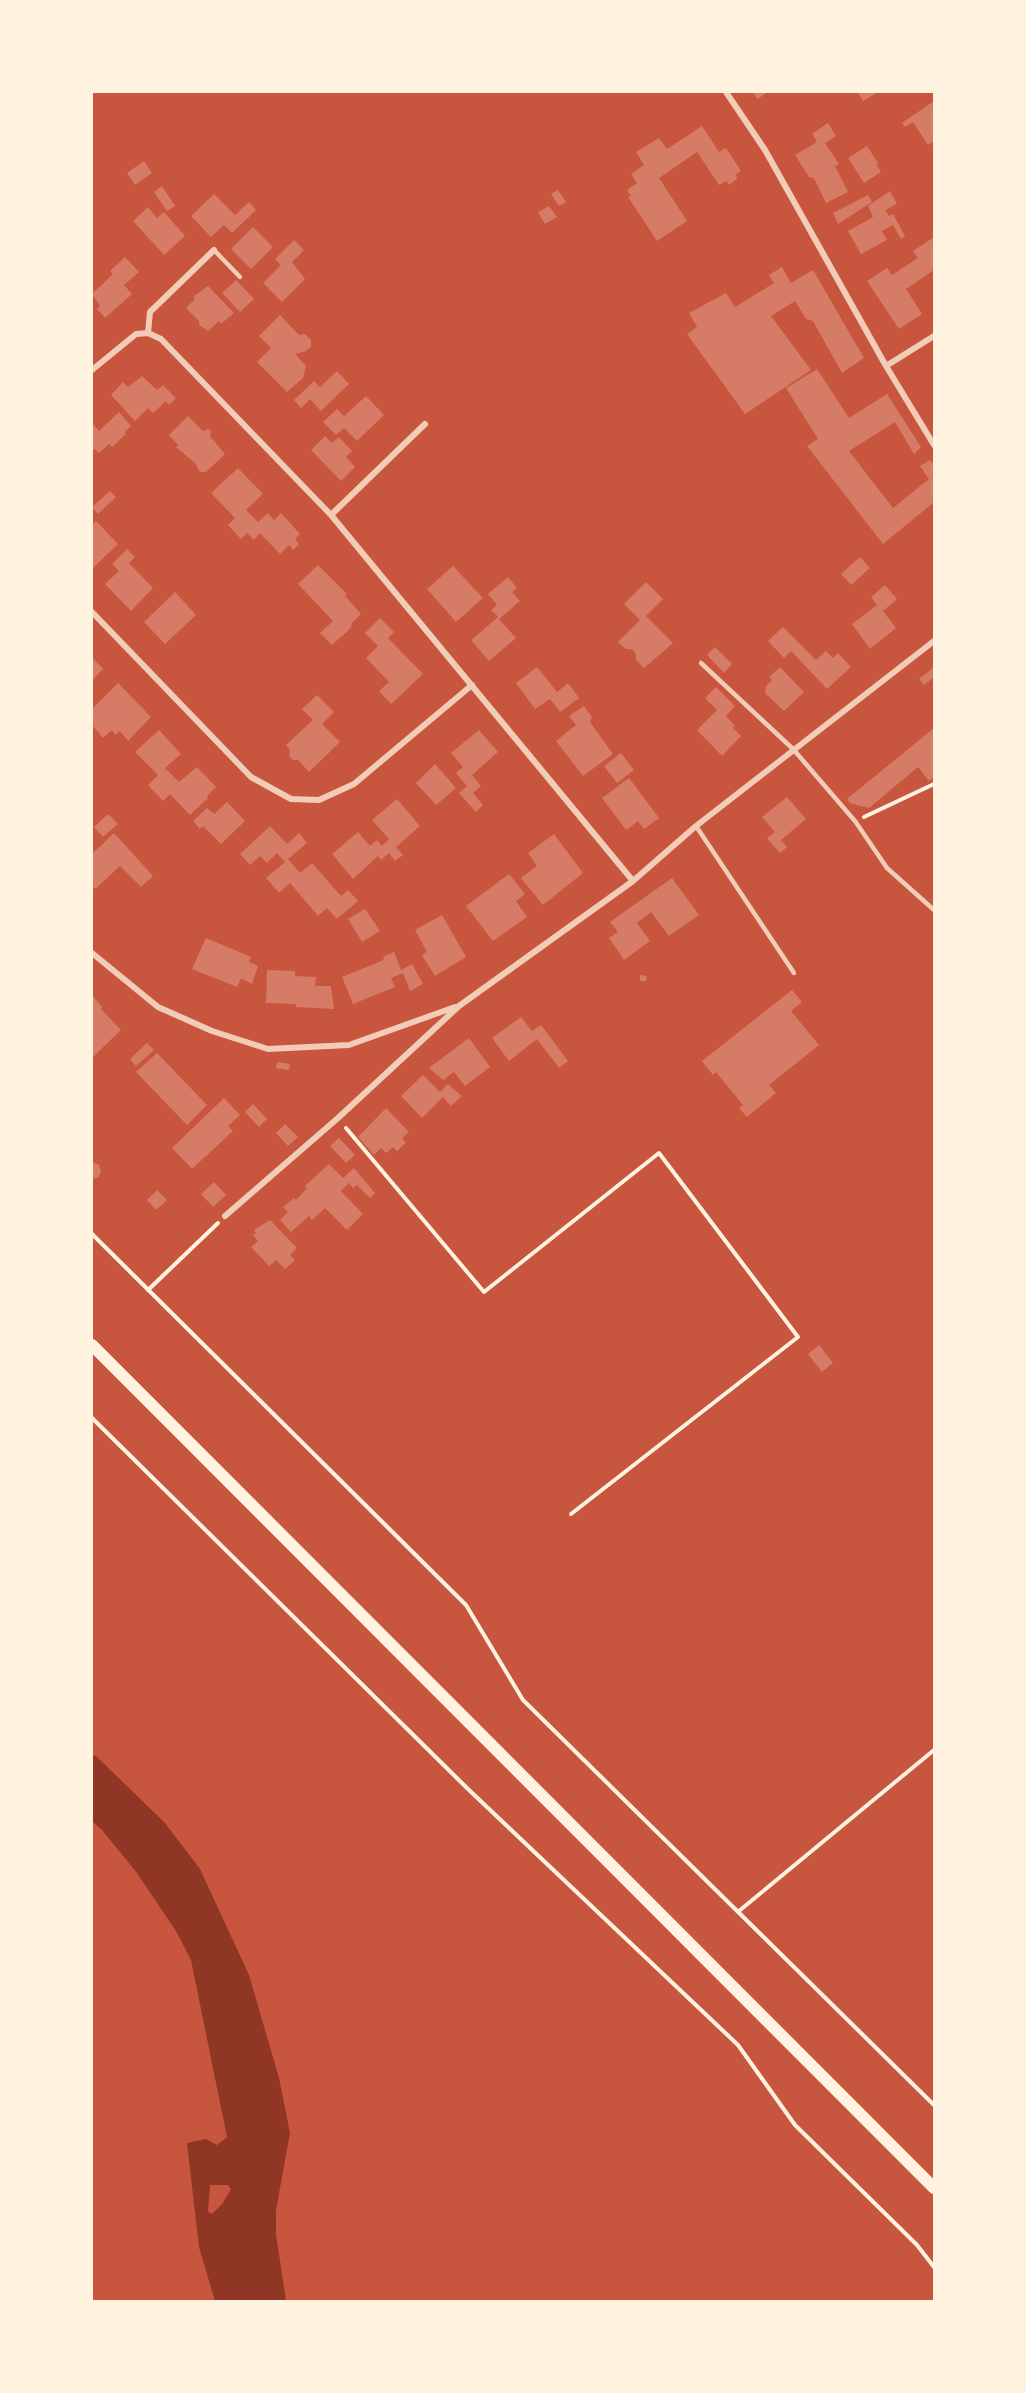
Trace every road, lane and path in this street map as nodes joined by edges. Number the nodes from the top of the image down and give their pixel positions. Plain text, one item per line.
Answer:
1 (726, 92) edge
2 (214, 250) joint
3 (240, 276) dead end
4 (148, 333) junction
5 (934, 336) edge
6 (886, 366) junction
7 (92, 370) edge
8 (425, 423) dead end
9 (934, 445) edge
10 (331, 514) junction
11 (92, 612) edge
12 (934, 641) edge
13 (701, 663) dead end
14 (472, 685) junction
15 (793, 749) junction
16 (934, 784) edge
17 (855, 821) junction
18 (696, 826) junction
19 (633, 881) junction
20 (934, 910) edge
21 (92, 953) edge
22 (794, 973) dead end
23 (459, 1006) junction
24 (338, 1118) junction
25 (225, 1216) joint
26 (92, 1234) edge
27 (148, 1290) junction
28 (92, 1345) edge
29 (92, 1418) edge
30 (571, 1514) dead end
31 (934, 1750) edge
32 (739, 1911) junction
33 (934, 2105) edge
34 (934, 2187) edge
35 (934, 2267) edge

1 - 6 street
2 - 3 lane
2 - 4 street
4 - 7 street
4 - 10 street
5 - 6 street
6 - 9 street
8 - 10 street
10 - 14 street
11 - 14 street
12 - 15 street
13 - 15 lane
14 - 19 street
15 - 17 lane
15 - 18 street
16 - 17 path
17 - 20 lane
18 - 19 street
18 - 22 lane
19 - 23 street
21 - 23 street
23 - 24 street
24 - 25 street
24 - 30 path
25 - 27 path
26 - 27 path
27 - 32 path
28 - 34 main road
29 - 35 path
31 - 32 path
32 - 33 path

